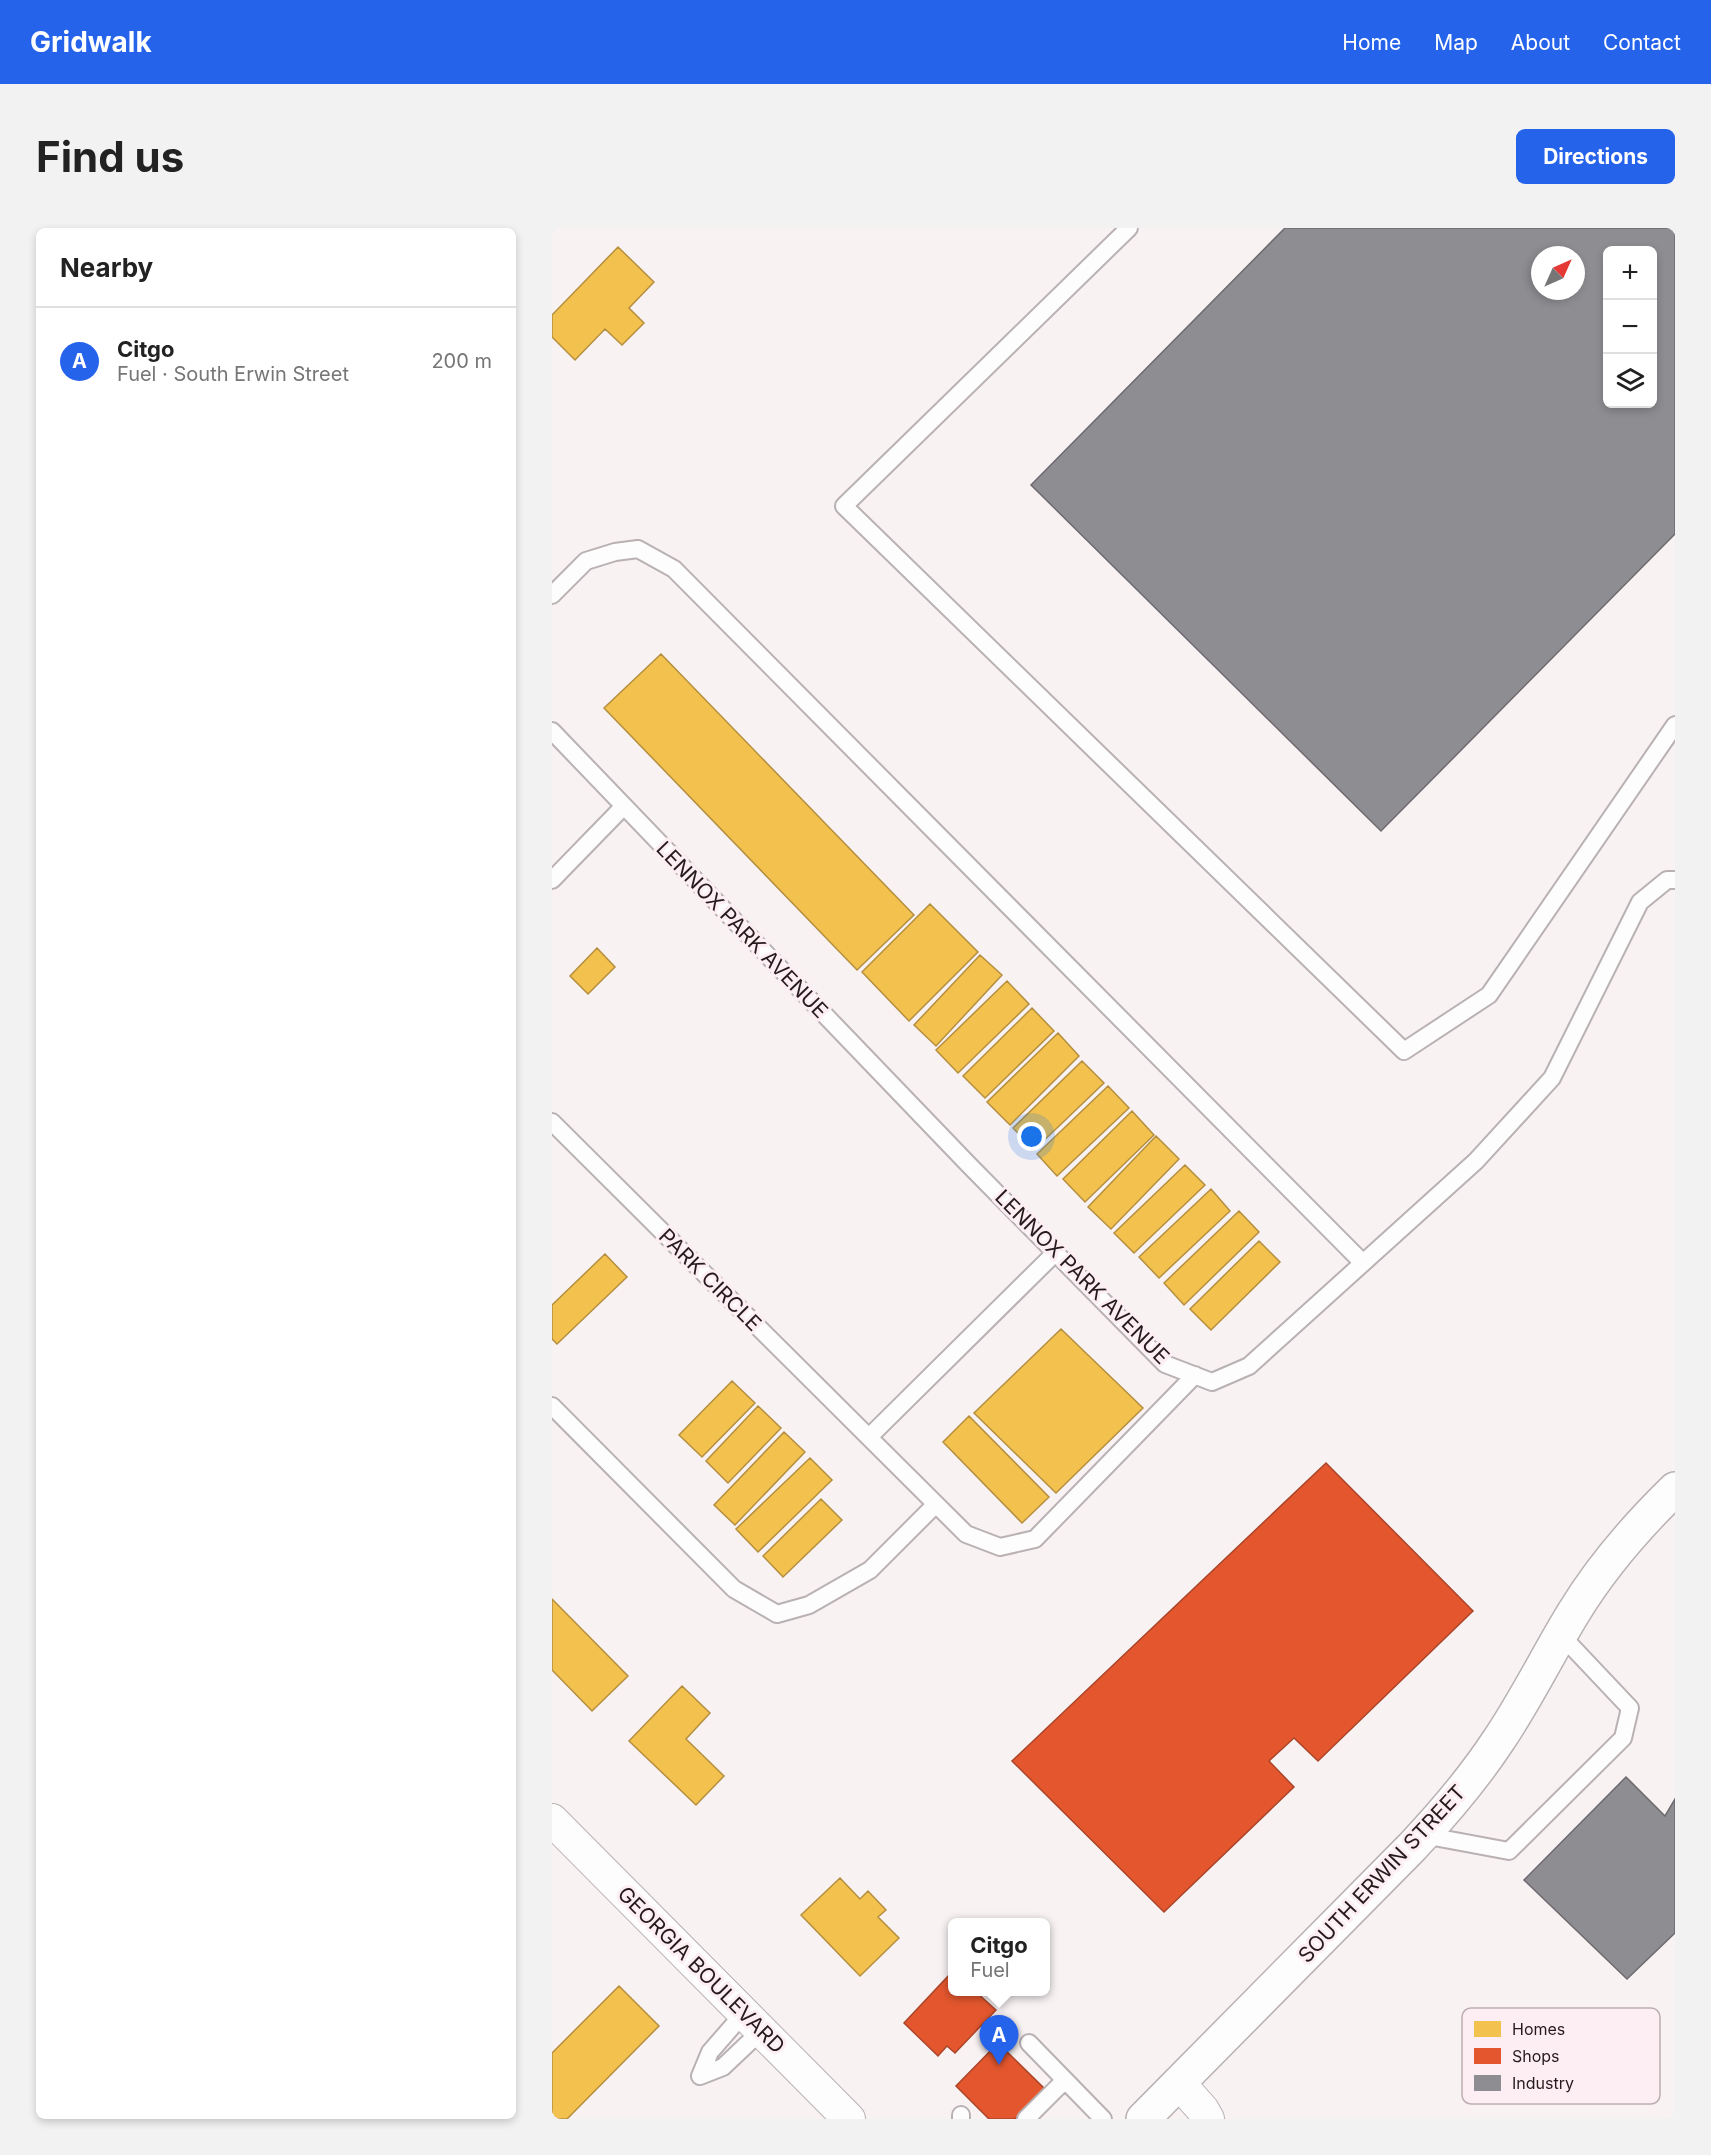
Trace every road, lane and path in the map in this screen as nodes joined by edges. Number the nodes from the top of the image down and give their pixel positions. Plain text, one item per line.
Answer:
1 (1129, 228) edge
2 (552, 595) edge
3 (1675, 725) edge
4 (552, 731) edge
5 (624, 806) junction
6 (552, 880) edge
7 (1675, 880) edge
8 (552, 1122) edge
9 (1055, 1253) junction
10 (1364, 1263) junction
11 (1195, 1376) junction
12 (552, 1406) edge
13 (869, 1437) junction
14 (1675, 1489) edge
15 (936, 1504) junction
16 (1561, 1635) junction
17 (552, 1820) edge
18 (1424, 1835) junction
19 (1029, 2043) dead end
20 (1065, 2080) junction
21 (1179, 2083) junction
22 (849, 2119) edge
23 (1026, 2119) edge
24 (1103, 2119) edge
25 (1143, 2119) edge
26 (1208, 2119) edge

1 - 3 lane
2 - 10 lane
4 - 5 lane, LENNOX PARK AVENUE
5 - 6 lane
5 - 9 lane, LENNOX PARK AVENUE
7 - 10 lane, LENNOX PARK AVENUE
8 - 13 lane, PARK CIRCLE
9 - 11 lane, LENNOX PARK AVENUE
9 - 13 lane
10 - 11 lane, LENNOX PARK AVENUE
11 - 15 lane, PARK CIRCLE
12 - 15 lane
13 - 15 lane, PARK CIRCLE
14 - 16 street, SOUTH ERWIN STREET
16 - 18 street, SOUTH ERWIN STREET
16 - 18 lane
17 - 22 street, GEORGIA BOULEVARD
18 - 21 street, SOUTH ERWIN STREET
19 - 20 lane
20 - 23 lane
20 - 24 lane
21 - 25 street, SOUTH ERWIN STREET
21 - 26 street

